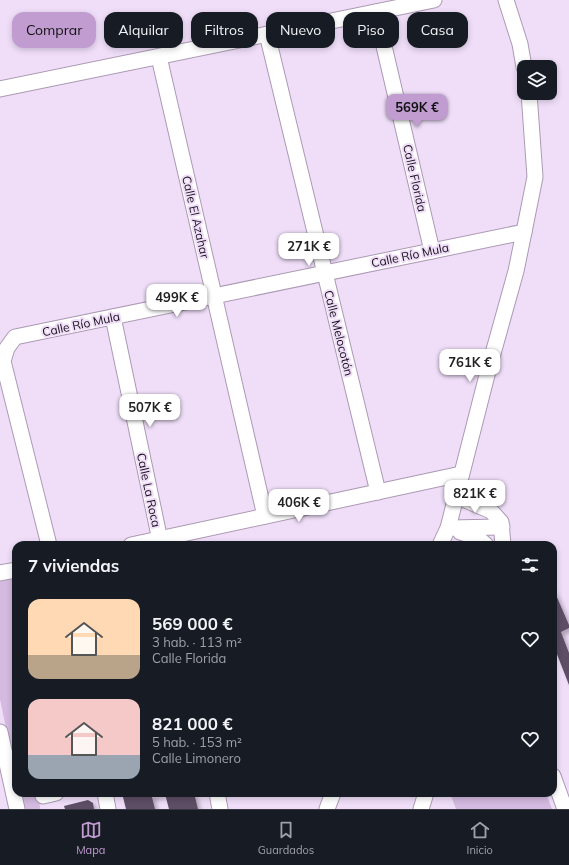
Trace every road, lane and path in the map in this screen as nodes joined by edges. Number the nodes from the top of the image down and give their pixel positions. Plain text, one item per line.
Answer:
1 (434, 0) edge
2 (506, 0) edge
3 (376, 12) edge
4 (266, 34) edge
5 (270, 48) edge
6 (384, 48) edge
7 (159, 57) junction
8 (523, 60) edge
9 (0, 89) edge
10 (530, 100) edge
11 (524, 232) junction
12 (432, 251) junction
13 (324, 273) junction
14 (214, 296) junction
15 (113, 317) junction
16 (461, 474) junction
17 (378, 492) junction
18 (456, 496) junction
19 (266, 516) junction
20 (502, 527) junction
21 (448, 528) junction
22 (48, 541) edge
23 (160, 541) edge
24 (164, 541) edge
25 (442, 541) edge
26 (482, 541) edge
27 (503, 541) edge
28 (12, 571) edge
29 (0, 573) edge
30 (0, 732) edge
31 (0, 775) edge
32 (12, 786) edge
33 (557, 786) edge
34 (14, 797) edge
35 (106, 797) edge
36 (218, 797) edge
37 (332, 797) edge
38 (425, 797) edge
39 (7, 809) edge
40 (17, 809) edge
41 (108, 809) edge
42 (220, 809) edge
43 (327, 809) edge
44 (421, 809) edge
45 (566, 809) edge

1 - 3 street
2 - 8 street
4 - 7 street
5 - 13 street, Calle Melocotón
6 - 12 street, Calle Florida
7 - 9 street
7 - 14 street, Calle El Azahar
10 - 11 street
11 - 12 street, Calle Río Mula
11 - 16 street
12 - 13 street, Calle Río Mula
13 - 14 street, Calle Río Mula
13 - 17 street, Calle Melocotón
14 - 15 street, Calle Río Mula
14 - 19 street, Calle El Azahar
15 - 22 street, Calle Río Mula
15 - 23 street, Calle La Roca
16 - 17 street
16 - 18 street
17 - 19 street
18 - 20 street
18 - 21 street
19 - 24 street
20 - 21 street
20 - 27 street
21 - 25 street
21 - 26 street
28 - 29 street
30 - 32 street
31 - 39 street
33 - 45 street
34 - 40 street
35 - 41 street
36 - 42 street
37 - 43 street
38 - 44 street

